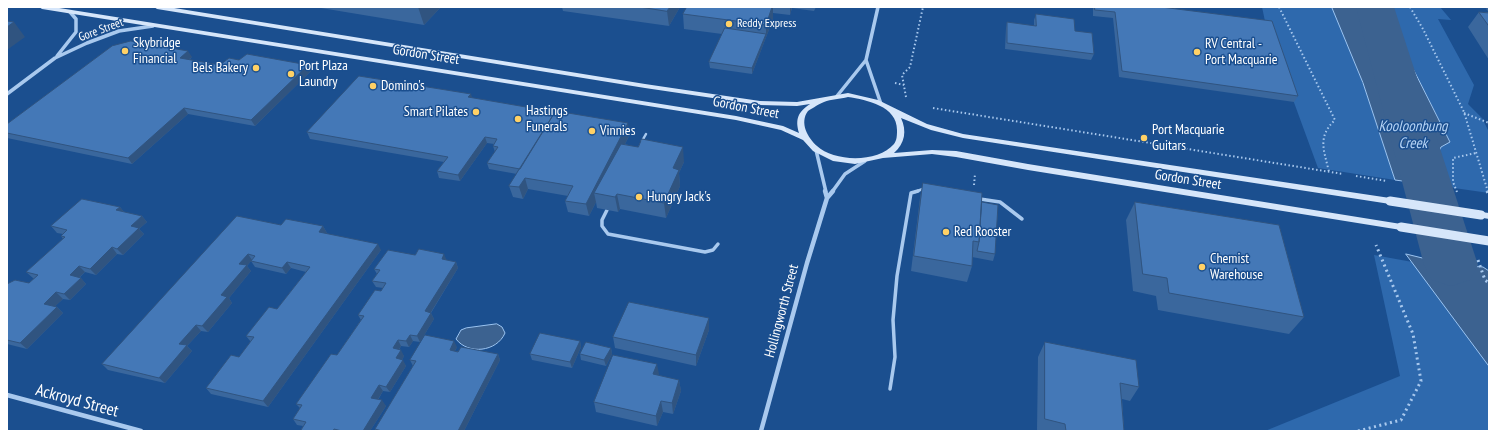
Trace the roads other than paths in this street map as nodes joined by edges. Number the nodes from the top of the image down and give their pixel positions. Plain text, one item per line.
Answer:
1 (42, 7) edge
2 (157, 7) edge
3 (878, 7) edge
4 (176, 9) edge
5 (70, 12) junction
6 (155, 25) junction
7 (55, 58) junction
8 (866, 60) junction
9 (7, 94) edge
10 (837, 96) junction
11 (824, 99) junction
12 (885, 106) junction
13 (646, 134) dead end
14 (804, 138) junction
15 (639, 147) edge
16 (816, 150) junction
17 (883, 156) junction
18 (865, 161) junction
19 (932, 190) edge
20 (828, 198) junction
21 (977, 198) edge
22 (606, 210) edge
23 (1485, 216) edge
24 (1022, 219) dead end
25 (1489, 242) edge
26 (718, 244) dead end
27 (890, 389) dead end
28 (7, 395) edge
29 (141, 431) edge
30 (761, 431) edge

1 - 5 main road, Gordon Street
2 - 4 main road, Gordon Street
3 - 8 street
4 - 11 main road, Gordon Street
5 - 6 main road, Gordon Street
5 - 7 street, Gore Street
6 - 7 street, Gore Street
6 - 14 main road, Gordon Street
7 - 9 street, Gore Street
8 - 10 street
8 - 12 street
10 - 11 main road
10 - 12 main road
11 - 14 main road
12 - 17 main road
12 - 23 main road, Gordon Street, bridge
13 - 15 lane
14 - 16 main road
16 - 18 main road
16 - 20 street
17 - 18 main road
17 - 25 main road, Gordon Street, bridge
18 - 20 street, Hollingworth Street
19 - 27 lane
20 - 30 street, Hollingworth Street
21 - 24 lane
22 - 26 lane
28 - 29 street, Ackroyd Street

